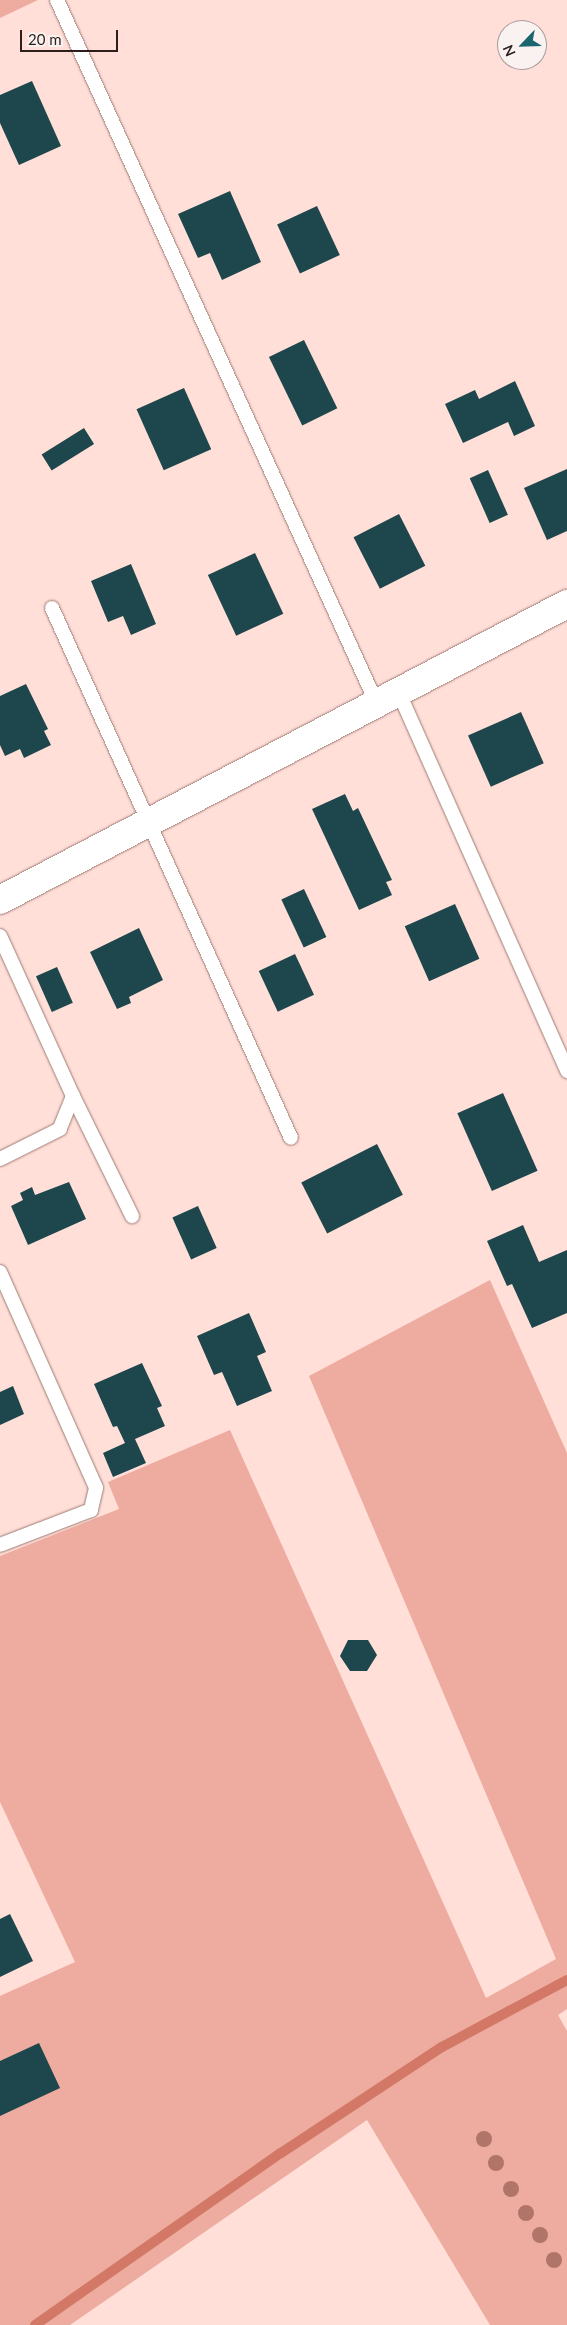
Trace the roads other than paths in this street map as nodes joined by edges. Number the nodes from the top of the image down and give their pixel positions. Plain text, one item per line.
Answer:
1 (57, 0) edge
2 (567, 604) edge
3 (52, 608) dead end
4 (388, 699) junction
5 (150, 821) junction
6 (0, 900) edge
7 (0, 936) edge
8 (567, 1071) edge
9 (73, 1096) junction
10 (291, 1138) dead end
11 (0, 1159) edge
12 (132, 1216) dead end
13 (0, 1272) edge
14 (0, 1545) edge

1 - 4 lane
2 - 4 street
3 - 5 lane
4 - 5 street
4 - 8 lane
5 - 6 street
5 - 10 lane
7 - 9 lane
9 - 11 lane
9 - 12 lane
13 - 14 lane

